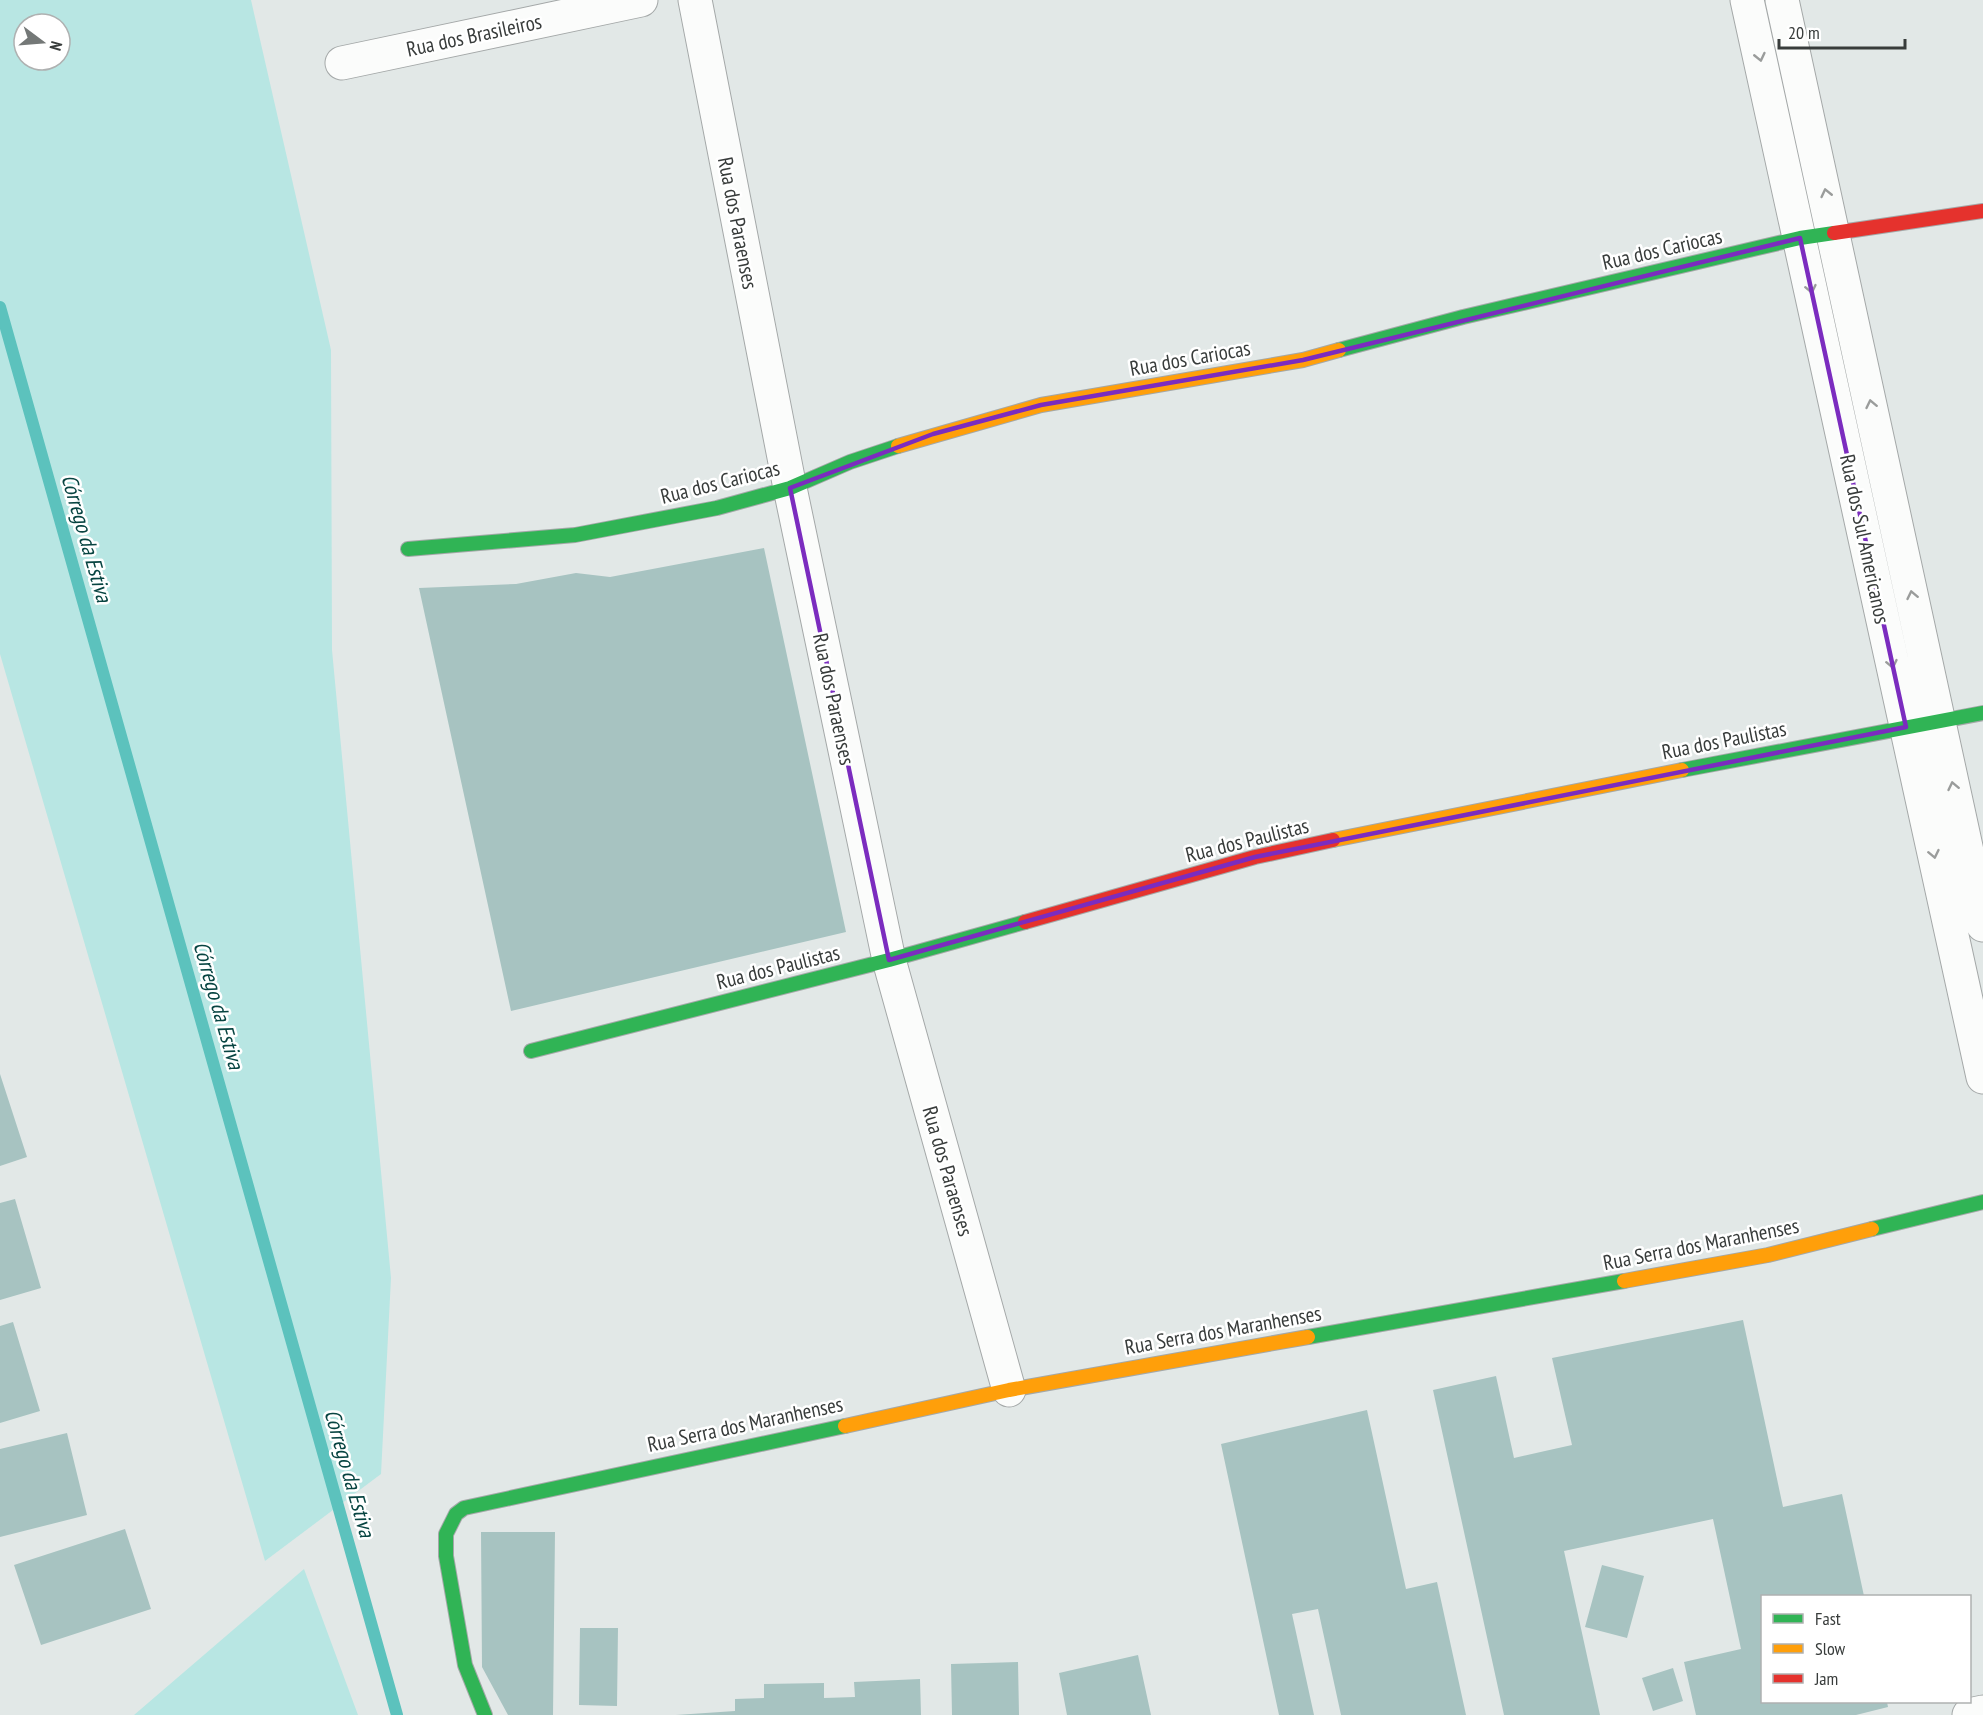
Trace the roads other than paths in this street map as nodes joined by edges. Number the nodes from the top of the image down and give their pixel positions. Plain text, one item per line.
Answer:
1 (641, 0) edge
2 (695, 0) edge
3 (1747, 0) edge
4 (1782, 0) edge
5 (342, 63) dead end
6 (1983, 211) edge
7 (1835, 233) junction
8 (1800, 238) junction
9 (789, 488) junction
10 (408, 549) dead end
11 (1983, 713) edge
12 (1939, 722) junction
13 (1906, 727) junction
14 (1983, 925) edge
15 (889, 960) junction
16 (531, 1051) dead end
17 (1983, 1077) edge
18 (1983, 1202) edge
19 (1009, 1390) junction
20 (1983, 1712) edge
21 (485, 1715) edge
22 (1969, 1715) edge

1 - 5 street, Rua dos Brasileiros
2 - 9 street, Rua dos Paraenses
3 -> 8 street, Rua dos Sul Americanos
7 -> 4 street, Rua dos Sul Americanos
6 - 7 street, Rua dos Cariocas
7 - 8 street, Rua dos Cariocas
12 -> 7 street, Rua dos Sul Americanos
8 - 9 street, Rua dos Cariocas
8 -> 13 street, Rua dos Sul Americanos
9 - 10 street, Rua dos Cariocas
9 - 15 street, Rua dos Paraenses
11 - 12 street, Rua dos Paulistas
12 - 13 street, Rua dos Paulistas
14 -> 12 street, Rua dos Sul Americanos
13 - 15 street, Rua dos Paulistas
13 -> 17 street, Rua dos Sul Americanos
15 - 16 street, Rua dos Paulistas
15 - 19 street, Rua dos Paraenses
18 - 19 street, Rua Serra dos Maranhenses
19 - 21 street, Rua Serra dos Maranhenses
20 - 22 street

